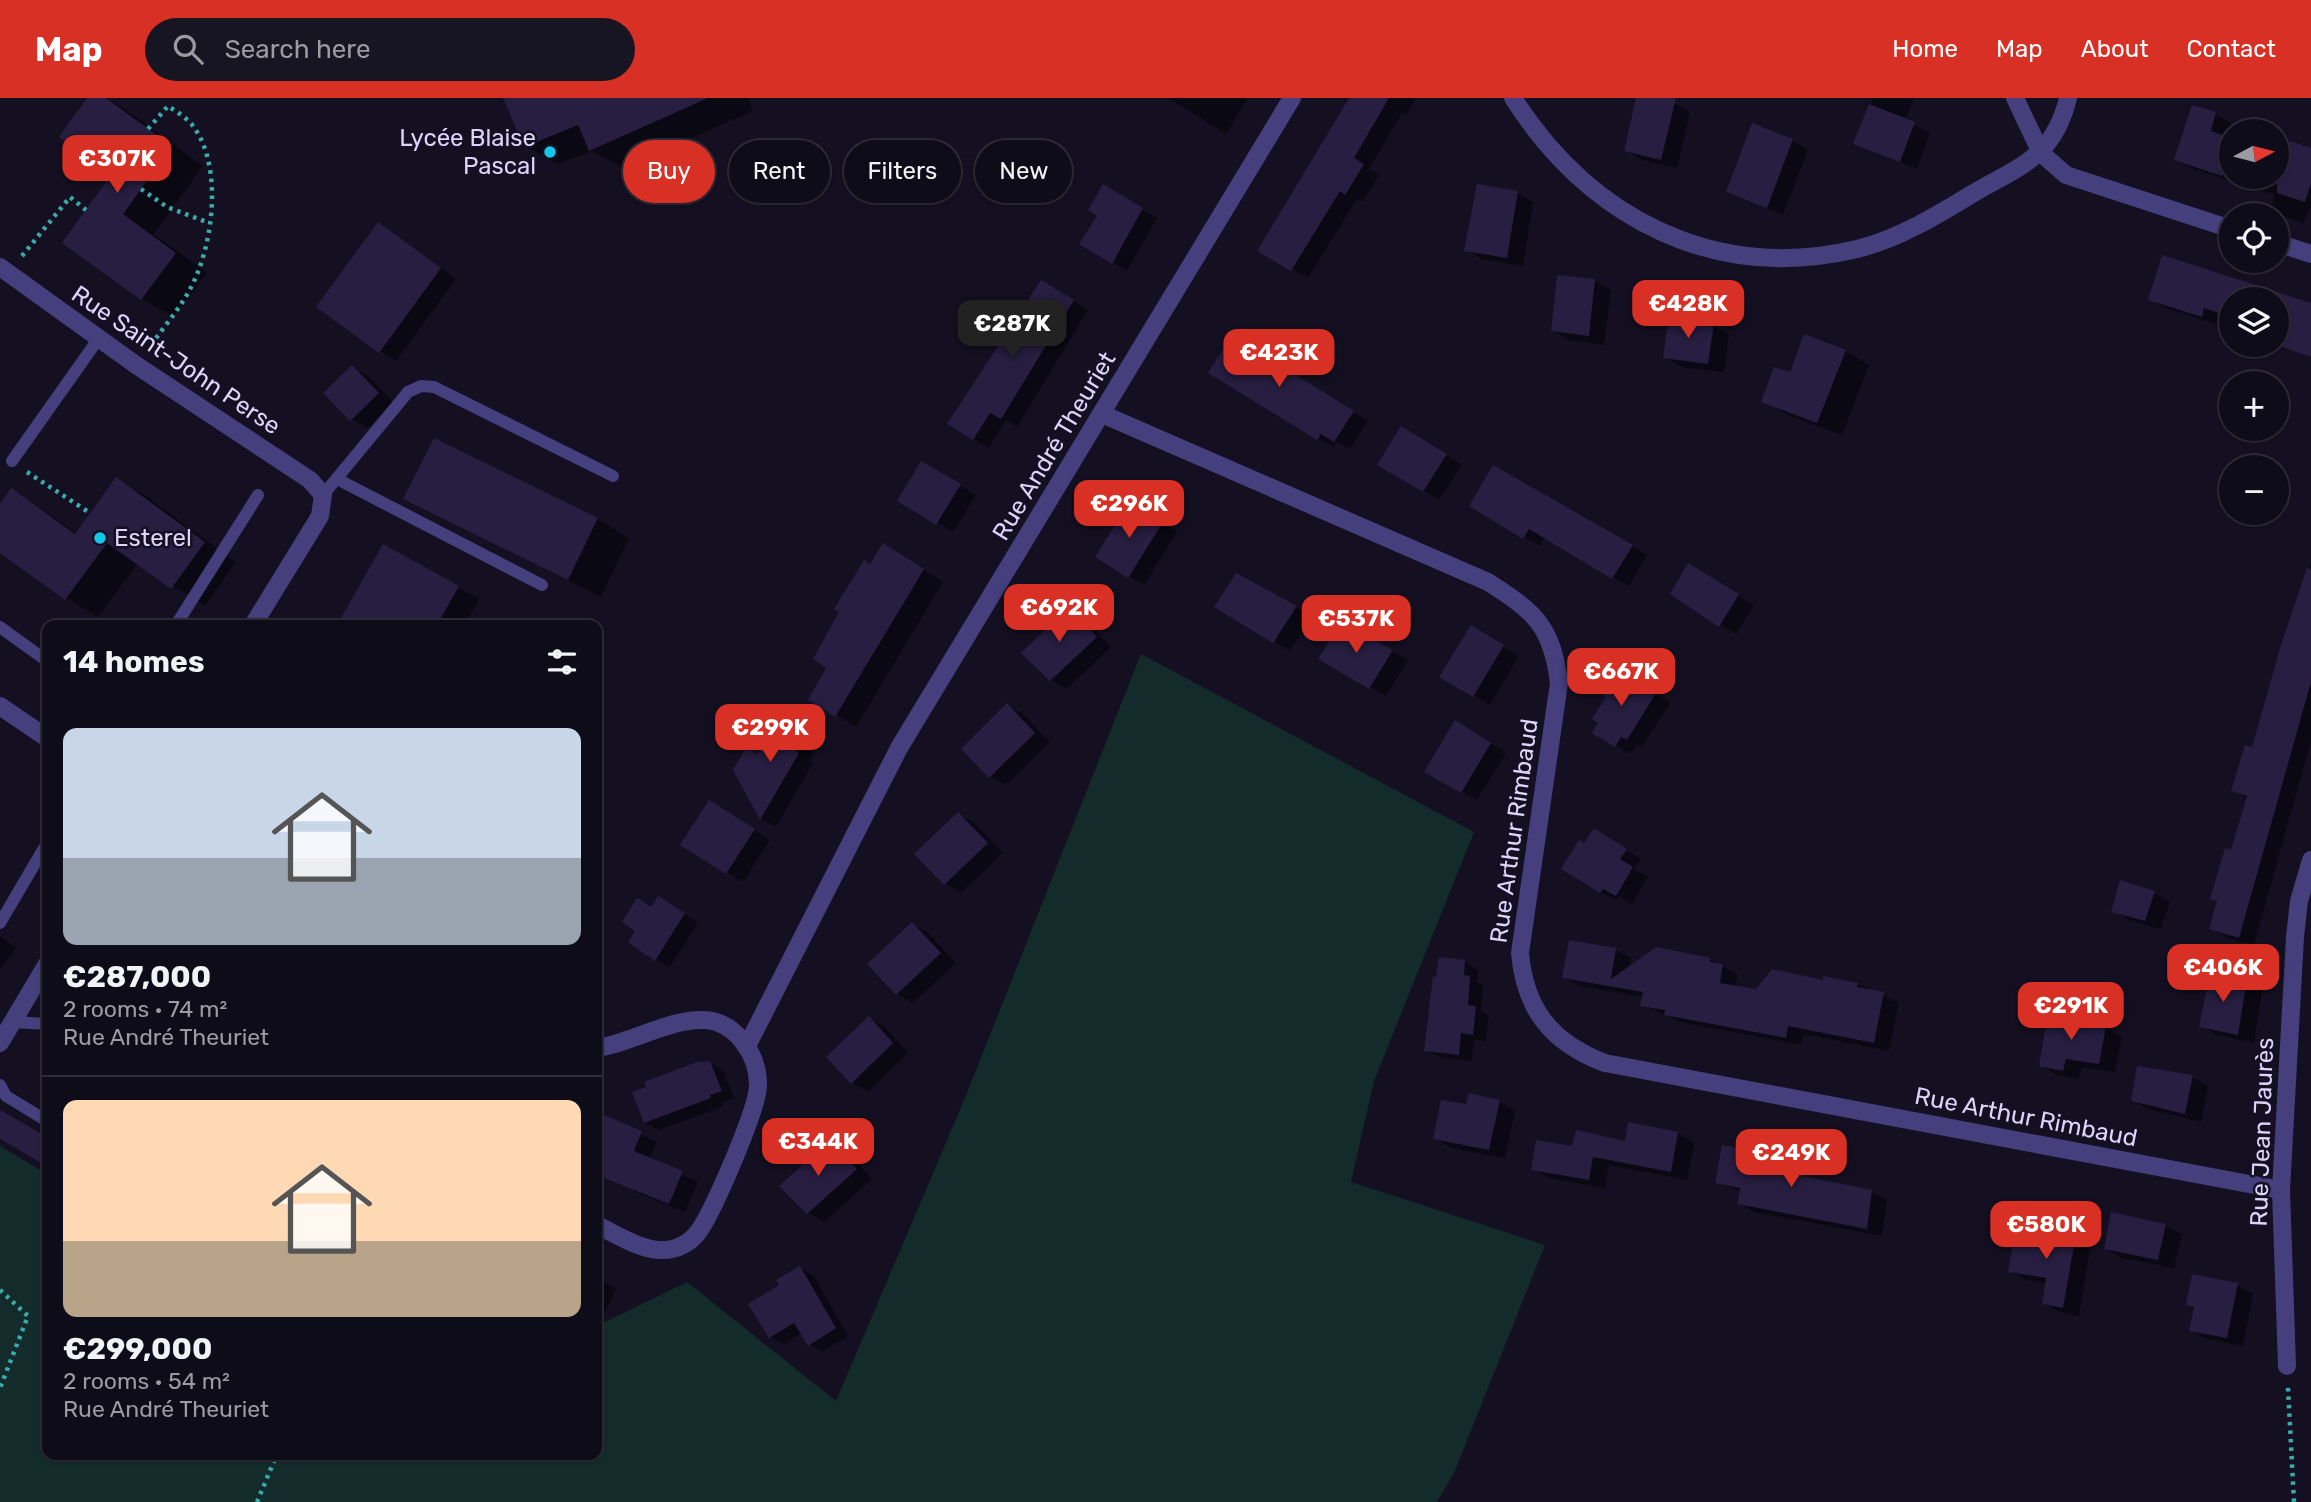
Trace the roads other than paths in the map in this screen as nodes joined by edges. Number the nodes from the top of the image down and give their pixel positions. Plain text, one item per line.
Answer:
1 (1292, 98) edge
2 (1513, 98) edge
3 (2015, 98) edge
4 (2068, 98) edge
5 (2041, 153) junction
6 (2219, 225) edge
7 (2289, 247) edge
8 (2311, 254) edge
9 (4, 270) edge
10 (99, 338) junction
11 (1102, 414) junction
12 (12, 461) road end
13 (613, 476) dead end
14 (337, 479) junction
15 (258, 495) dead end
16 (323, 495) junction
17 (542, 585) dead end
18 (179, 620) edge
19 (256, 620) edge
20 (0, 627) edge
21 (42, 658) edge
22 (0, 706) edge
23 (42, 735) edge
24 (42, 852) edge
25 (2311, 860) edge
26 (0, 923) edge
27 (42, 972) edge
28 (12, 1022) junction
29 (42, 1024) edge
30 (0, 1043) edge
31 (747, 1046) junction
32 (602, 1047) edge
33 (0, 1086) edge
34 (42, 1118) edge
35 (2281, 1190) junction
36 (602, 1227) edge
37 (2287, 1366) road end

1 - 11 street, Rue André Theuriet
2 - 5 street
3 - 5 street
4 - 5 street
5 - 6 street
7 - 8 street
9 - 10 street, Rue Saint-John Perse
10 - 12 lane
10 - 16 street, Rue Saint-John Perse
11 - 31 street, Rue André Theuriet
11 - 35 street, Rue Arthur Rimbaud
13 - 14 lane
14 - 16 lane
14 - 17 lane
15 - 18 lane
16 - 19 street
20 - 21 lane
22 - 23 street
24 - 26 lane
25 - 35 street, Rue Jean Jaurès
27 - 28 street
28 - 29 lane
28 - 30 street
31 - 32 street
31 - 36 street
33 - 34 lane
35 - 37 street, Rue Jean Jaurès

